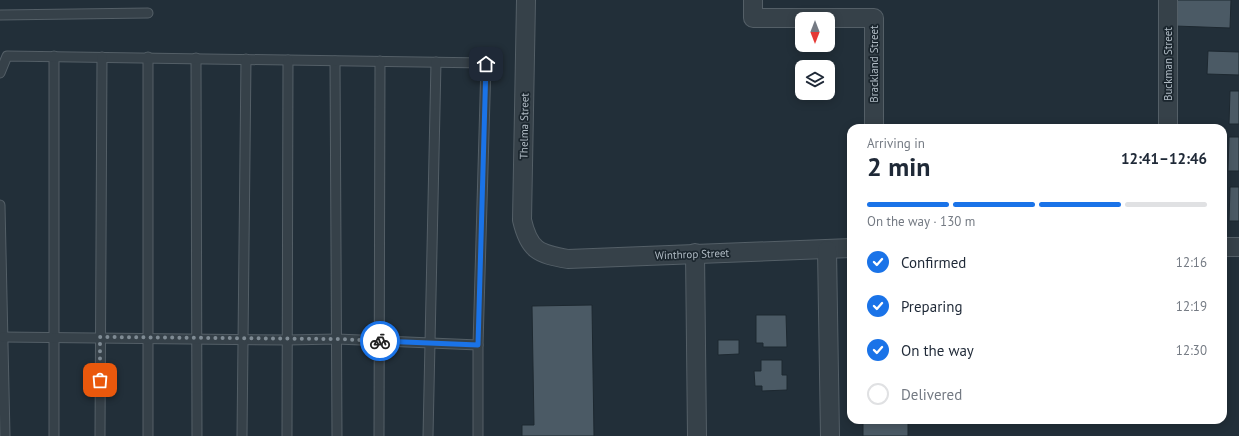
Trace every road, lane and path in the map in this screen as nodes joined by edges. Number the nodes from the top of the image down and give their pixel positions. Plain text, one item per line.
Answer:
1 (526, 0) edge
2 (753, 0) edge
3 (1168, 0) edge
4 (148, 13) dead end
5 (0, 15) edge
6 (54, 56) junction
7 (102, 57) junction
8 (148, 57) junction
9 (196, 58) junction
10 (246, 59) junction
11 (288, 60) junction
12 (335, 61) junction
13 (380, 62) junction
14 (436, 62) junction
15 (0, 73) edge
16 (874, 124) edge
17 (1168, 124) edge
18 (0, 205) edge
19 (1227, 247) edge
20 (1239, 247) edge
21 (847, 248) edge
22 (535, 249) joint
23 (827, 250) junction
24 (695, 253) junction
25 (3, 337) junction
26 (54, 337) junction
27 (100, 337) junction
28 (148, 338) junction
29 (197, 338) junction
30 (243, 338) junction
31 (337, 339) junction
32 (287, 340) junction
33 (379, 341) junction
34 (430, 343) junction
35 (478, 345) junction
36 (2, 399) edge
37 (5, 436) edge
38 (54, 436) edge
39 (100, 436) edge
40 (148, 436) edge
41 (197, 436) edge
42 (242, 436) edge
43 (287, 436) edge
44 (337, 436) edge
45 (379, 436) edge
46 (428, 436) edge
47 (478, 436) edge
48 (697, 436) edge
49 (830, 436) edge

1 - 22 street, Thelma Street
2 - 16 street, Brackland Street
3 - 17 street, Buckman Street
4 - 5 lane
6 - 7 lane
6 - 15 lane
6 - 26 lane
7 - 8 lane
7 - 27 lane
8 - 9 lane
8 - 28 lane
9 - 10 lane
9 - 29 lane
10 - 11 lane
10 - 30 lane
11 - 12 lane
11 - 32 lane
12 - 13 lane
12 - 31 lane
13 - 14 lane
13 - 33 lane
14 - 34 lane
14 - 35 lane
18 - 25 lane
19 - 20 street
21 - 23 street, Winthrop Street
22 - 24 street, Winthrop Street
23 - 24 street, Winthrop Street
23 - 49 street
24 - 48 street
25 - 26 lane
25 - 36 lane
26 - 27 lane
26 - 38 lane
27 - 28 lane
27 - 39 lane
28 - 29 lane
28 - 40 lane
29 - 30 lane
29 - 41 lane
30 - 32 lane
30 - 42 lane
31 - 32 lane
31 - 33 lane
31 - 44 lane
32 - 43 lane
33 - 34 lane
33 - 45 lane
34 - 35 lane
34 - 46 lane
35 - 47 lane
36 - 37 lane

